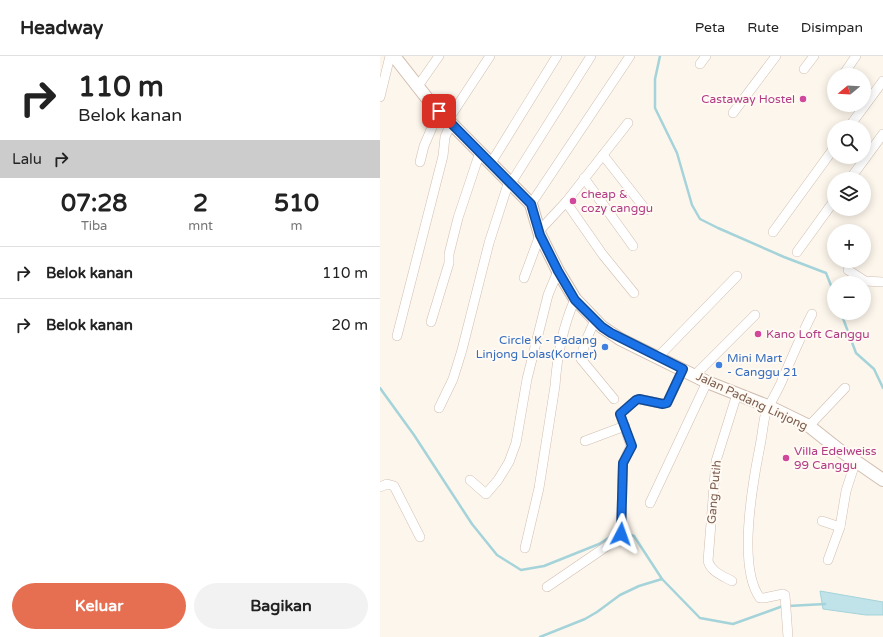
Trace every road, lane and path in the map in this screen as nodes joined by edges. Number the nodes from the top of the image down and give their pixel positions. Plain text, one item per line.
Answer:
1 (439, 56) edge
2 (490, 56) edge
3 (557, 56) edge
4 (591, 56) edge
5 (630, 56) edge
6 (706, 56) edge
7 (776, 56) edge
8 (814, 56) edge
9 (856, 56) edge
10 (395, 57) edge
11 (700, 64) dead end
12 (848, 68) edge
13 (804, 69) dead end
14 (883, 80) edge
15 (418, 86) junction
16 (380, 97) edge
17 (439, 111) junction
18 (733, 113) dead end
19 (854, 120) edge
20 (450, 122) junction
21 (628, 123) dead end
22 (883, 134) edge
23 (480, 152) junction
24 (603, 155) junction
25 (827, 158) edge
26 (420, 162) dead end
27 (491, 163) junction
28 (855, 172) edge
29 (584, 178) junction
30 (510, 182) junction
31 (566, 202) junction
32 (531, 204) junction
33 (646, 210) dead end
34 (827, 211) edge
35 (773, 232) dead end
36 (540, 233) junction
37 (633, 246) dead end
38 (797, 252) dead end
39 (848, 270) dead end
40 (558, 271) junction
41 (737, 276) dead end
42 (524, 278) dead end
43 (883, 282) edge
44 (634, 293) dead end
45 (575, 300) junction
46 (812, 314) dead end
47 (755, 315) dead end
48 (595, 320) junction
49 (431, 322) dead end
50 (396, 336) dead end
51 (658, 357) junction
52 (683, 369) junction
53 (695, 375) junction
54 (707, 382) junction
55 (845, 388) dead end
56 (737, 394) junction
57 (614, 399) dead end
58 (770, 407) junction
59 (439, 408) dead end
60 (625, 426) junction
61 (809, 426) junction
62 (585, 441) dead end
63 (856, 460) junction
64 (470, 480) dead end
65 (883, 480) edge
66 (380, 486) edge
67 (650, 503) dead end
68 (822, 521) dead end
69 (840, 527) junction
70 (420, 537) dead end
71 (525, 548) dead end
72 (828, 560) dead end
73 (732, 581) dead end
74 (547, 587) dead end
75 (788, 637) edge

1 - 15 street
2 - 20 street
3 - 27 street
4 - 30 street
5 - 32 street
6 - 11 street
7 - 18 street
8 - 13 street
9 - 12 street
10 - 15 street, Jalan Padang Linjong
10 - 16 street
14 - 19 street
15 - 17 street, Jalan Padang Linjong
17 - 20 street, Jalan Padang Linjong
17 - 26 street
20 - 23 street, Jalan Padang Linjong
20 - 50 street
21 - 24 street
22 - 28 street
23 - 27 street, Jalan Padang Linjong
23 - 49 street
24 - 29 street
24 - 33 street
25 - 35 street
27 - 30 street, Jalan Padang Linjong
29 - 31 street
29 - 37 street
30 - 32 street, Jalan Padang Linjong
30 - 59 street
31 - 36 street
31 - 44 street
32 - 36 street, Jalan Padang Linjong
34 - 38 street
36 - 40 street, Jalan Padang Linjong
36 - 42 street
39 - 43 street
40 - 45 street, Jalan Padang Linjong
40 - 64 street
41 - 51 street
45 - 48 street, Jalan Padang Linjong
45 - 71 street
46 - 58 street
47 - 53 street
48 - 51 street, Jalan Padang Linjong
48 - 57 street
51 - 52 street, Jalan Padang Linjong
52 - 53 street, Jalan Padang Linjong
52 - 60 street
53 - 54 street, Jalan Padang Linjong
54 - 56 street, Jalan Padang Linjong
54 - 67 street
55 - 61 street
56 - 58 street, Jalan Padang Linjong
56 - 73 street, Gang Putih
58 - 61 street, Jalan Padang Linjong
58 - 75 street
60 - 62 street
60 - 74 street
61 - 63 street, Jalan Padang Linjong
63 - 65 street, Jalan Padang Linjong
63 - 69 street
66 - 70 street
68 - 69 street
69 - 72 street

